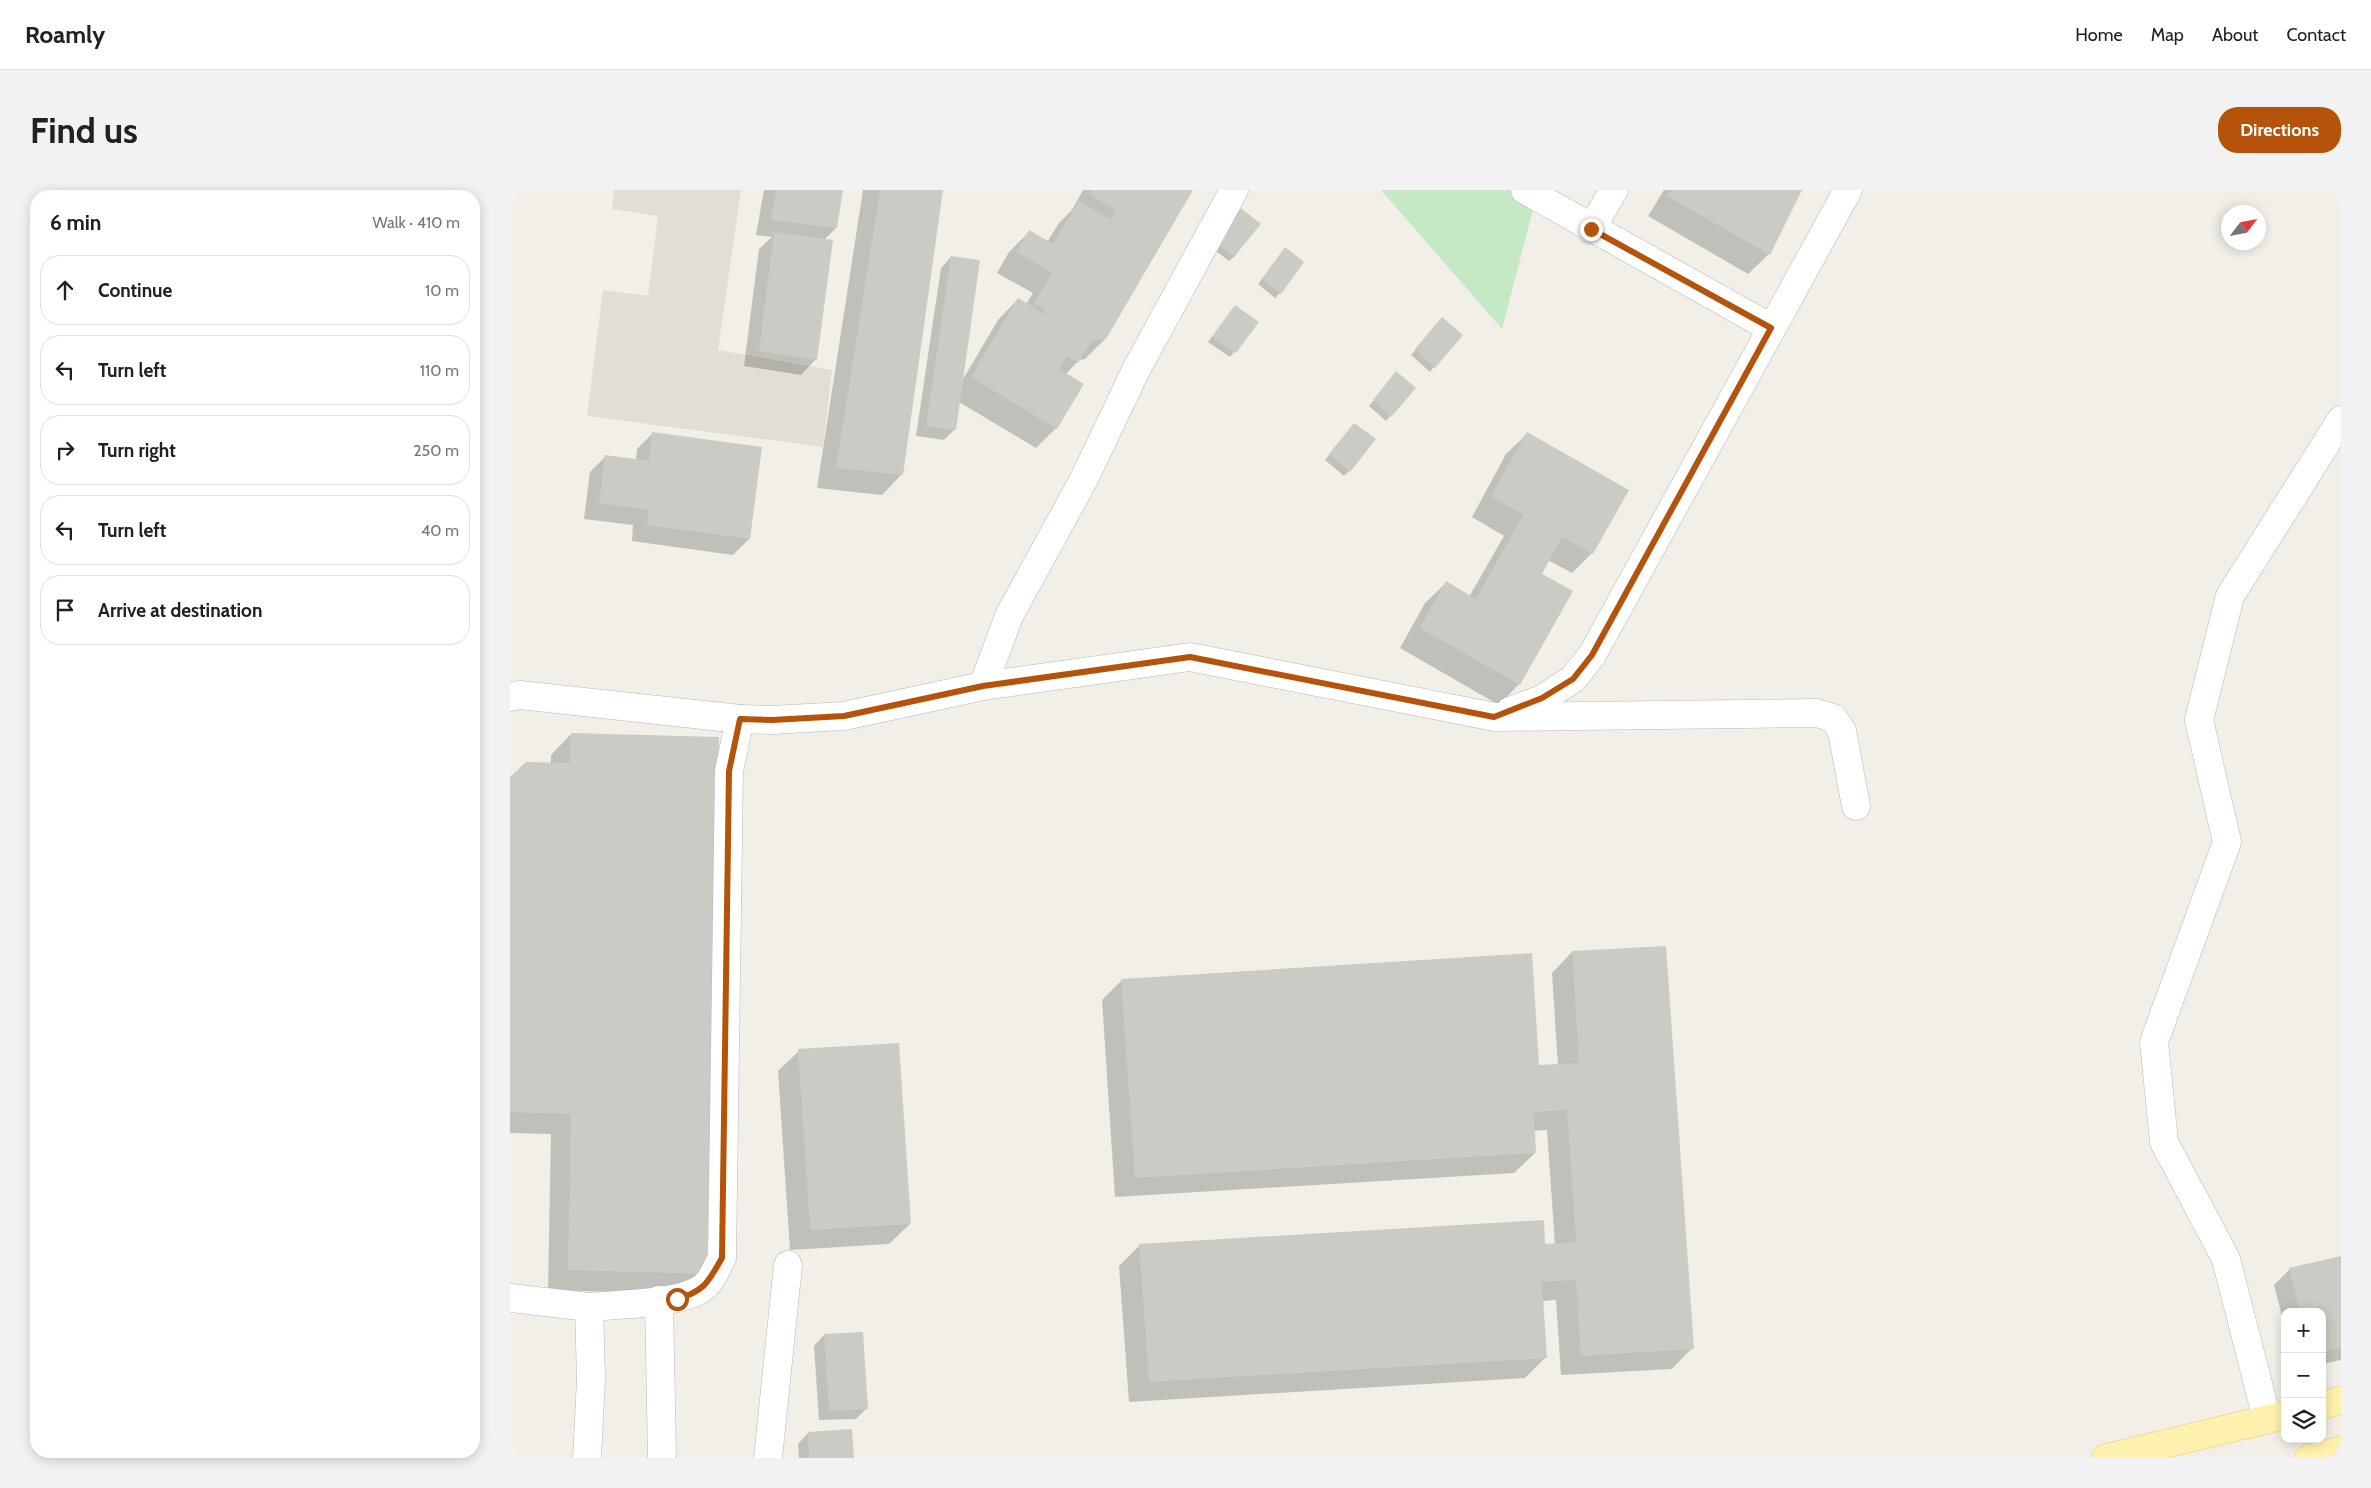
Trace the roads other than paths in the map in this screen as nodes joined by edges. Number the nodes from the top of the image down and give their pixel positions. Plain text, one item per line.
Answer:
1 (1234, 190) edge
2 (1524, 190) edge
3 (1614, 190) edge
4 (1848, 190) edge
5 (1591, 229) junction
6 (1771, 328) junction
7 (2341, 420) edge
8 (983, 686) junction
9 (510, 697) edge
10 (1494, 717) junction
11 (740, 719) junction
12 (1856, 806) dead end
13 (788, 1265) dead end
14 (510, 1298) edge
15 (659, 1300) junction
16 (589, 1307) junction
17 (2341, 1400) edge
18 (2326, 1404) edge
19 (2276, 1417) edge
20 (2341, 1450) edge
21 (588, 1458) edge
22 (662, 1458) edge
23 (768, 1458) edge
24 (2106, 1458) edge
25 (2309, 1458) edge

1 - 8 street
2 - 5 street
3 - 5 street
4 - 6 street
5 - 6 street
6 - 10 street
7 - 19 street
8 - 10 street
8 - 11 street
9 - 11 street
10 - 12 street
11 - 15 street
13 - 23 street
14 - 16 street
15 - 16 street
15 - 22 street
16 - 21 street
17 - 18 main road
19 - 24 main road
20 - 25 main road

